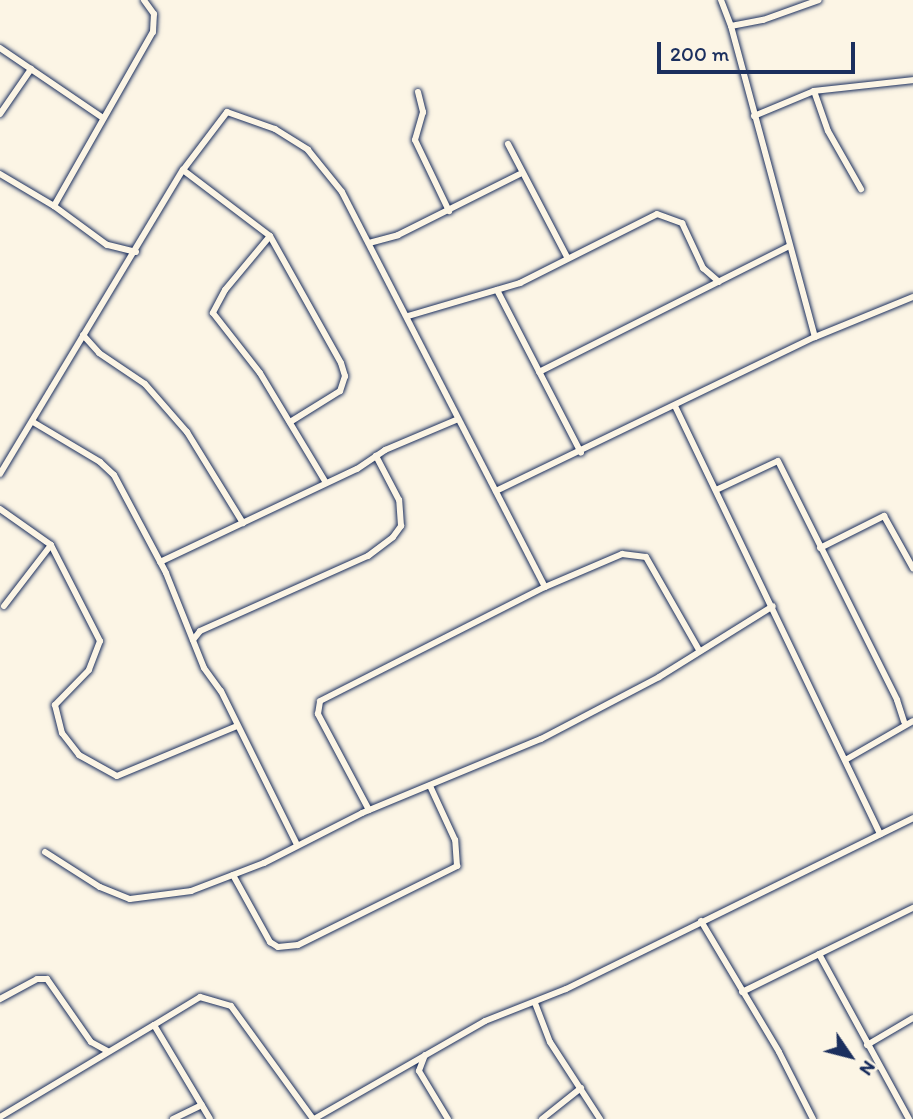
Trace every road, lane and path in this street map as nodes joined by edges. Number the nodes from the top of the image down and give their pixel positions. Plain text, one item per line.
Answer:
1 (144, 0) edge
2 (721, 0) edge
3 (819, 0) edge
4 (731, 26) junction
5 (0, 48) edge
6 (31, 69) junction
7 (913, 80) edge
8 (814, 91) junction
9 (418, 92) dead end
10 (0, 114) edge
11 (754, 116) junction
12 (103, 118) junction
13 (508, 144) dead end
14 (183, 170) junction
15 (0, 174) edge
16 (520, 174) junction
17 (861, 189) dead end
18 (54, 206) junction
19 (449, 211) junction
20 (270, 236) junction
21 (369, 243) junction
22 (789, 246) junction
23 (135, 252) junction
24 (567, 257) junction
25 (719, 282) junction
26 (497, 290) junction
27 (913, 297) edge
28 (408, 316) junction
29 (83, 335) junction
30 (815, 337) junction
31 (540, 372) junction
32 (676, 406) junction
33 (456, 420) junction
34 (33, 422) junction
35 (290, 422) junction
36 (581, 453) junction
37 (376, 456) junction
38 (0, 474) edge
39 (325, 481) junction
40 (716, 490) junction
41 (496, 491) junction
42 (0, 509) edge
43 (243, 523) junction
44 (51, 545) junction
45 (820, 548) junction
46 (160, 562) junction
47 (913, 568) edge
48 (545, 587) junction
49 (4, 606) dead end
50 (773, 606) junction
51 (193, 640) junction
52 (699, 650) junction
53 (913, 721) edge
54 (904, 722) junction
55 (237, 726) junction
56 (847, 759) junction
57 (430, 786) junction
58 (369, 810) junction
59 (913, 817) edge
60 (880, 834) junction
61 (297, 845) junction
62 (45, 852) dead end
63 (233, 875) junction
64 (913, 908) edge
65 (701, 921) junction
66 (819, 954) junction
67 (742, 992) junction
68 (0, 999) edge
69 (535, 1003) junction
70 (913, 1018) edge
71 (154, 1025) junction
72 (867, 1045) junction
73 (107, 1051) junction
74 (426, 1053) junction
75 (581, 1088) junction
76 (202, 1105) junction
77 (0, 1117) edge
78 (173, 1119) edge
79 (210, 1119) edge
80 (313, 1119) edge
81 (448, 1119) edge
82 (542, 1119) edge
83 (600, 1119) edge
84 (813, 1119) edge
85 (909, 1119) edge

1 - 12 street
2 - 4 street
3 - 4 street
4 - 11 street
5 - 6 street
6 - 10 street
6 - 12 street
7 - 8 street
8 - 11 street
8 - 17 street
9 - 19 street
11 - 22 street
12 - 18 street
13 - 16 street
14 - 20 street
14 - 21 street
14 - 23 street
15 - 18 street
16 - 19 street
16 - 24 street
18 - 23 street
19 - 21 street
20 - 35 street
20 - 35 street
21 - 28 street
22 - 25 street
22 - 30 street
23 - 29 street
24 - 25 street
24 - 26 street
25 - 31 street
26 - 28 street
26 - 31 street
27 - 30 street
28 - 33 street
29 - 34 street
29 - 43 street
30 - 32 street
31 - 36 street
32 - 36 street
32 - 40 street
33 - 37 street
33 - 41 street
34 - 38 street
34 - 46 street
35 - 39 street
36 - 41 street
37 - 39 street
37 - 51 street
39 - 43 street
40 - 45 street
40 - 50 street
41 - 48 street
42 - 44 street
43 - 46 street
44 - 49 street
44 - 55 street
45 - 47 street
45 - 54 street
46 - 51 street
48 - 52 street
48 - 58 street
50 - 52 street
50 - 56 street
51 - 55 street
52 - 57 street
53 - 54 street
54 - 56 street
55 - 61 street
56 - 60 street
57 - 58 street
57 - 63 street
58 - 61 street
59 - 60 street
60 - 65 street
61 - 63 street
62 - 63 street
64 - 66 street
65 - 67 street
65 - 69 street
66 - 67 street
66 - 72 street
67 - 84 street
68 - 73 street
69 - 74 street
69 - 75 street
70 - 72 street
71 - 73 street
71 - 76 street
71 - 80 street
72 - 85 street
73 - 77 street
74 - 80 street
74 - 81 street
75 - 82 street
75 - 83 street
76 - 78 street
76 - 79 street

